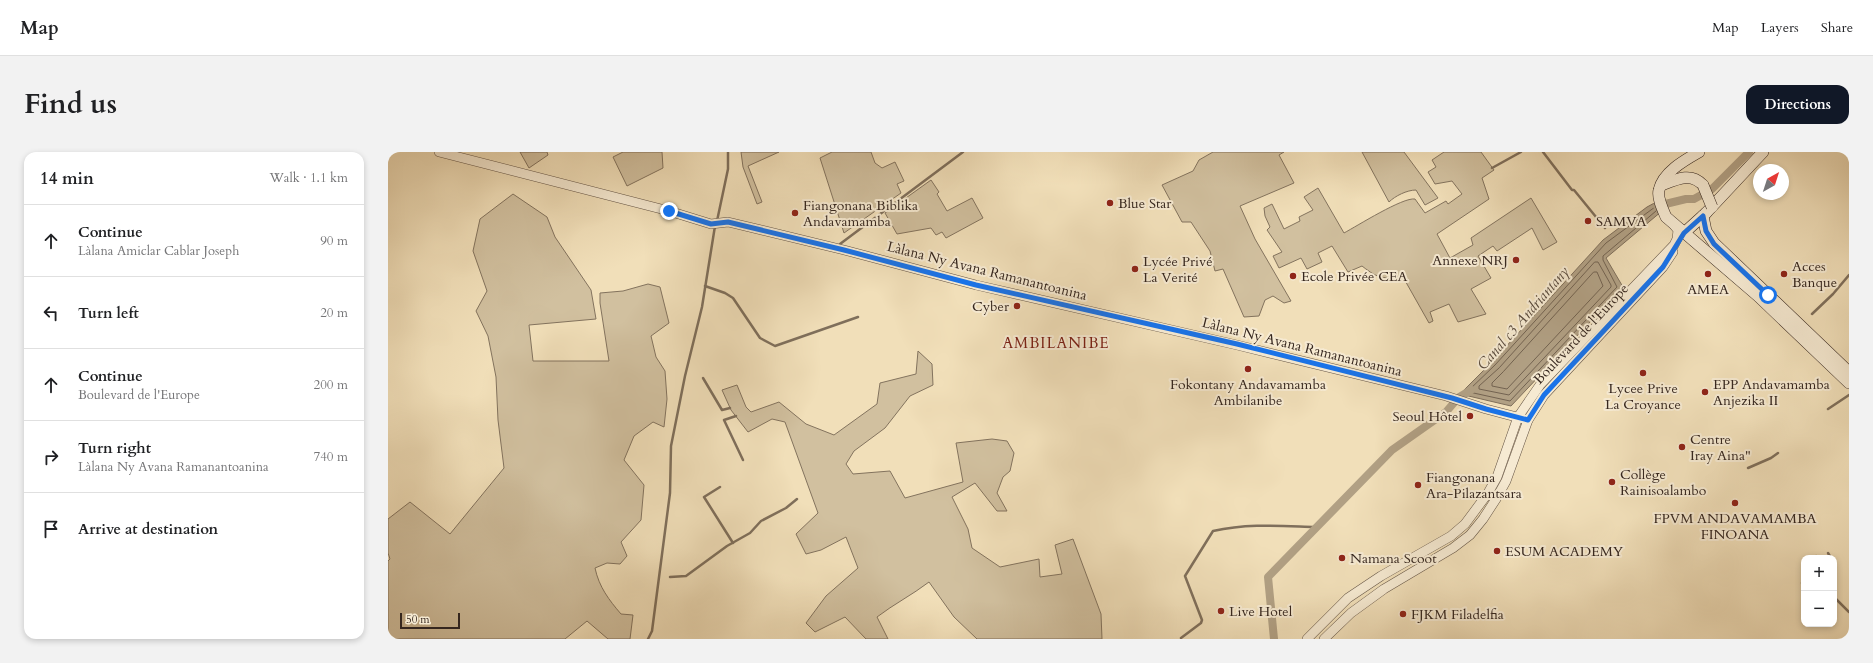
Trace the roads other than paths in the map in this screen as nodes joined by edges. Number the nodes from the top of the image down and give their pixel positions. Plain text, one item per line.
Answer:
1 (439, 152) edge
2 (1699, 152) edge
3 (1763, 152) edge
4 (1660, 187) junction
5 (1665, 214) junction
6 (1703, 216) junction
7 (1684, 233) junction
8 (1849, 372) edge
9 (1849, 383) edge
10 (1518, 417) junction
11 (1528, 420) junction
12 (1307, 639) edge
13 (1324, 639) edge

1 - 10 street, Làlana Ny Avana Ramanantoanina
2 - 4 main road
3 - 6 main road
4 - 5 main road
4 - 6 main road, bridge
5 - 7 main road
5 - 10 street
6 - 7 main road
6 - 8 main road
7 - 9 main road
7 - 11 street, Boulevard de l'Europe
10 - 11 street, Làlana Ny Avana Ramanantoanina
10 - 12 street
11 - 13 street, Boulevard de l'Europe

